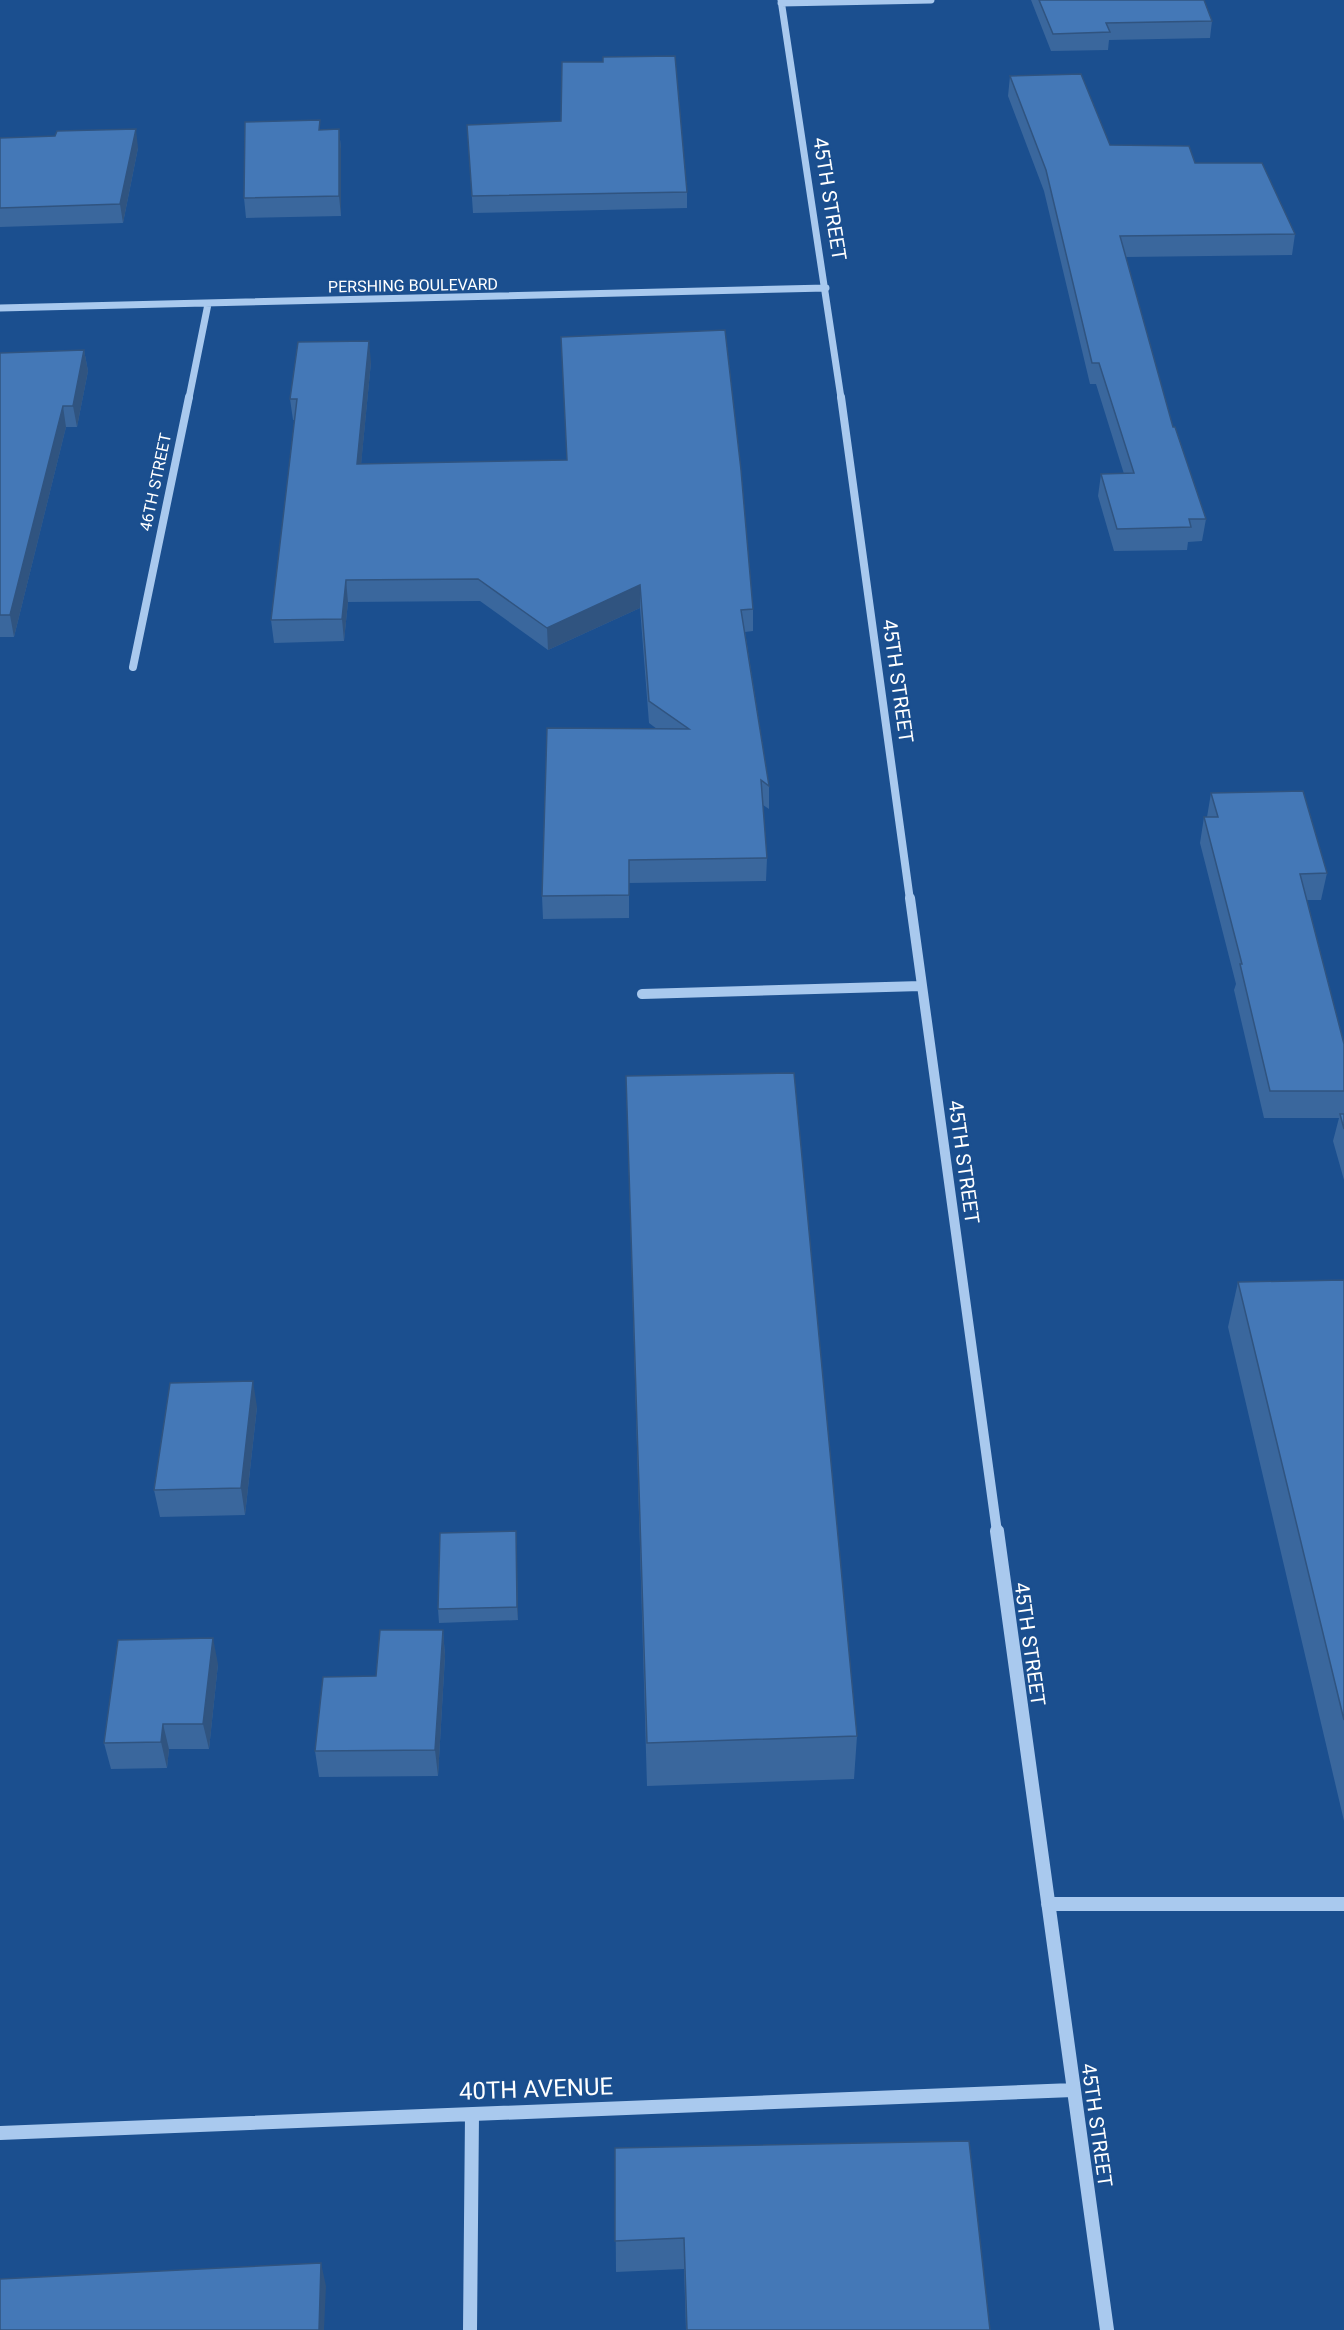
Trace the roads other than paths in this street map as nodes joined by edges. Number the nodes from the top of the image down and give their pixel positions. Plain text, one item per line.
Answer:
1 (931, 0) edge
2 (781, 1) edge
3 (826, 288) junction
4 (208, 304) junction
5 (0, 308) edge
6 (133, 667) dead end
7 (921, 986) junction
8 (642, 994) dead end
9 (1048, 1904) junction
10 (1344, 1904) edge
11 (1073, 2090) junction
12 (472, 2115) junction
13 (0, 2133) edge
14 (470, 2330) edge
15 (1107, 2330) edge

1 - 2 street
2 - 3 street, 45TH STREET
3 - 4 street, PERSHING BOULEVARD
3 - 7 street, 45TH STREET
4 - 5 street, PERSHING BOULEVARD
4 - 6 street, 46TH STREET
7 - 8 street
7 - 9 street, 45TH STREET
9 - 10 street
9 - 11 street, 45TH STREET
11 - 12 street, 40TH AVENUE
11 - 15 street, 45TH STREET
12 - 13 street, 40TH AVENUE
12 - 14 street

